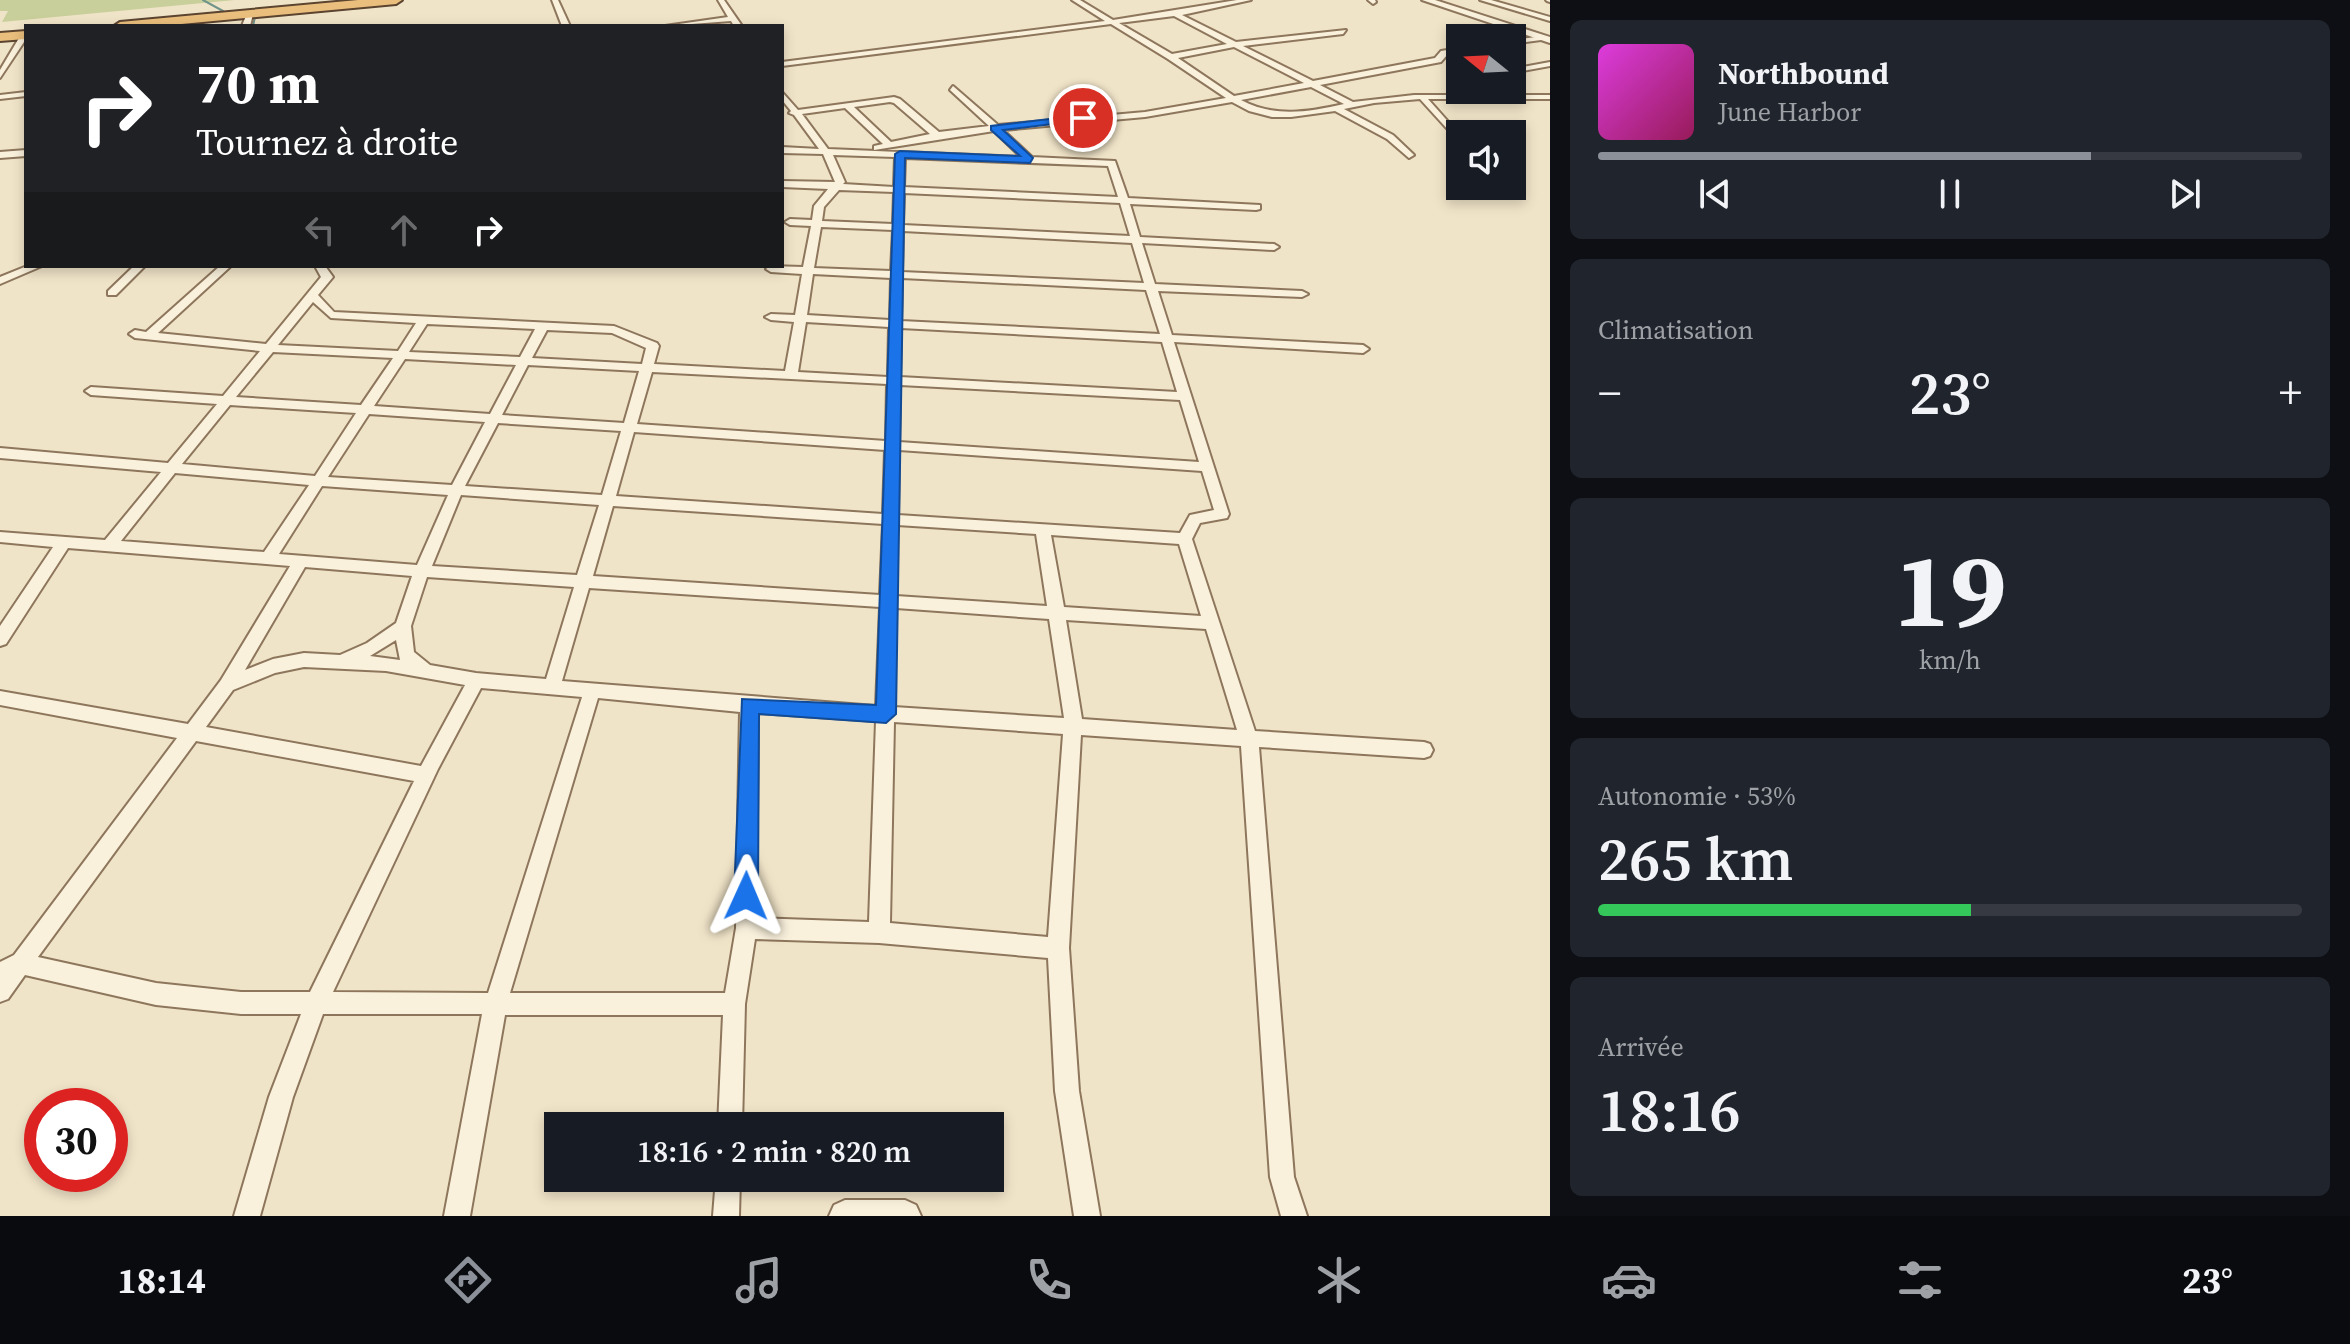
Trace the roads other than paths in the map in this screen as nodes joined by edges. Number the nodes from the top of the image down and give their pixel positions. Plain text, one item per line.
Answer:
1 (396, 0) edge
2 (555, 0) edge
3 (721, 0) edge
4 (1075, 0) edge
5 (1248, 0) edge
6 (1426, 0) edge
7 (1483, 0) edge
8 (1175, 14) junction
9 (1550, 19) edge
10 (248, 20) edge
11 (736, 22) edge
12 (1113, 22) junction
13 (163, 24) edge
14 (565, 24) edge
15 (702, 24) edge
16 (1343, 32) dead end
17 (24, 35) edge
18 (0, 37) edge
19 (24, 38) edge
20 (1545, 39) edge
21 (1238, 44) junction
22 (1446, 53) edge
23 (1171, 57) junction
24 (784, 64) edge
25 (1550, 64) edge
26 (1526, 68) edge
27 (0, 76) edge
28 (1313, 84) junction
29 (953, 88) dead end
30 (24, 94) edge
31 (1526, 94) edge
32 (0, 97) edge
33 (784, 97) edge
34 (1446, 97) edge
35 (1550, 97) edge
36 (1423, 98) junction
37 (1233, 99) junction
38 (1351, 104) junction
39 (847, 105) junction
40 (1336, 108) junction
41 (793, 113) junction
42 (1446, 124) edge
43 (995, 128) junction
44 (938, 136) junction
45 (889, 145) junction
46 (784, 150) edge
47 (825, 151) junction
48 (24, 153) edge
49 (860, 153) junction
50 (900, 154) junction
51 (0, 155) edge
52 (1409, 155) dead end
53 (1030, 160) junction
54 (784, 184) edge
55 (835, 186) junction
56 (899, 190) junction
57 (1124, 201) junction
58 (1256, 207) dead end
59 (790, 222) dead end
60 (817, 223) junction
61 (898, 227) junction
62 (1136, 239) junction
63 (1274, 247) dead end
64 (32, 268) edge
65 (138, 268) edge
66 (224, 268) edge
67 (321, 268) edge
68 (771, 269) dead end
69 (810, 271) junction
70 (897, 275) junction
71 (0, 281) edge
72 (1151, 287) junction
73 (112, 293) dead end
74 (1302, 294) dead end
75 (312, 295) junction
76 (771, 317) dead end
77 (802, 318) junction
78 (424, 320) junction
79 (896, 324) junction
80 (543, 326) junction
81 (1167, 339) junction
82 (269, 348) junction
83 (1363, 349) dead end
84 (403, 354) junction
85 (524, 360) junction
86 (647, 367) junction
87 (791, 375) junction
88 (892, 380) junction
89 (91, 391) dead end
90 (1185, 396) junction
91 (227, 400) junction
92 (365, 410) junction
93 (495, 419) junction
94 (629, 428) junction
95 (891, 446) junction
96 (0, 453) edge
97 (173, 466) junction
98 (1208, 467) junction
99 (319, 481) junction
100 (457, 489) junction
101 (608, 499) junction
102 (891, 519) junction
103 (1043, 529) junction
104 (0, 537) edge
105 (1185, 539) junction
106 (64, 542) junction
107 (109, 545) junction
108 (268, 558) junction
109 (301, 561) junction
110 (424, 571) junction
111 (583, 581) junction
112 (890, 604) junction
113 (1056, 613) junction
114 (1212, 623) junction
115 (403, 626) junction
116 (0, 639) edge
117 (338, 661) junction
118 (425, 671) junction
119 (476, 680) junction
120 (227, 685) junction
121 (552, 687) junction
122 (592, 691) junction
123 (0, 698) edge
124 (749, 705) junction
125 (886, 714) junction
126 (1072, 726) junction
127 (191, 731) junction
128 (1249, 738) junction
129 (1424, 750) dead end
130 (427, 775) junction
131 (746, 928) junction
132 (879, 933) junction
133 (1058, 948) junction
134 (20, 963) junction
135 (0, 973) edge
136 (0, 991) edge
137 (316, 1004) junction
138 (734, 1004) junction
139 (495, 1006) junction
140 (730, 1112) edge
141 (727, 1192) edge
142 (247, 1216) edge
143 (457, 1216) edge
144 (726, 1216) edge
145 (845, 1216) edge
146 (905, 1216) edge
147 (1087, 1216) edge
148 (1294, 1216) edge

1 - 10 highway
2 - 14 street
3 - 11 street
4 - 12 street
5 - 8 street
6 - 20 street
7 - 9 street
8 - 12 street
8 - 21 street
10 - 13 highway
11 - 15 street
12 - 23 street
12 - 24 street
16 - 21 street
17 - 18 highway
19 - 27 street
21 - 23 street
21 - 28 street
22 - 28 street
23 - 37 street
25 - 26 street
28 - 37 street
28 - 38 street
29 - 43 street
30 - 32 street
31 - 35 street
33 - 41 street
34 - 36 street
36 - 38 street
36 - 42 street
37 - 40 street
37 - 43 street
38 - 40 street
39 - 41 street
39 - 44 street
39 - 45 street
40 - 52 street
41 - 47 street
43 - 44 street
43 - 53 street
44 - 45 street
45 - 49 street
46 - 47 street
47 - 49 street
47 - 55 street
48 - 51 street
49 - 50 street
50 - 53 street
50 - 56 street
53 - 57 street
54 - 55 street
55 - 56 street
55 - 60 street
56 - 57 street
56 - 61 street
57 - 58 street
57 - 62 street
59 - 60 street
60 - 61 street
60 - 69 street
61 - 62 street
61 - 70 street
62 - 63 street
62 - 72 street
64 - 71 street
65 - 73 street
66 - 82 street
67 - 75 street
68 - 69 street
69 - 70 street
69 - 77 street
70 - 72 street
70 - 79 street
72 - 74 street
72 - 81 street
75 - 78 street
75 - 82 street
76 - 77 street
77 - 79 street
77 - 87 street
78 - 80 street
78 - 84 street
79 - 81 street
79 - 88 street
80 - 85 street
80 - 86 street
81 - 83 street
81 - 90 street
82 - 84 street
82 - 91 street
84 - 85 street
84 - 92 street
85 - 86 street
85 - 93 street
86 - 87 street
86 - 94 street
87 - 88 street
88 - 90 street
88 - 95 street
89 - 91 street
90 - 98 street
91 - 92 street
91 - 97 street
92 - 93 street
92 - 99 street
93 - 94 street
93 - 100 street
94 - 95 street
94 - 101 street
95 - 98 street
95 - 102 street
96 - 97 street
97 - 99 street
97 - 107 street
98 - 105 street
99 - 100 street
99 - 108 street
100 - 101 street
100 - 110 street
101 - 102 street
101 - 111 street
102 - 103 street
102 - 112 street
103 - 105 street
103 - 113 street
104 - 106 street
105 - 114 street
106 - 107 street
106 - 116 street
107 - 108 street
108 - 109 street
109 - 110 street
109 - 120 street
110 - 111 street
110 - 115 street
111 - 112 street
111 - 121 street
112 - 113 street
112 - 125 street
113 - 114 street
113 - 126 street
114 - 128 street
115 - 117 street
115 - 118 street
117 - 118 street
117 - 120 street
118 - 119 street
119 - 121 street
119 - 130 street
120 - 127 street
121 - 122 street
122 - 124 street
122 - 139 street
123 - 127 street
124 - 125 street
124 - 131 street
125 - 126 street
125 - 132 street
126 - 128 street
126 - 133 street
127 - 130 street
127 - 134 street
128 - 129 street
128 - 148 street
130 - 137 street
131 - 132 street
131 - 138 street
132 - 133 street
133 - 147 street
134 - 135 street
134 - 136 street
134 - 137 street
137 - 139 street
137 - 142 street
138 - 139 street
138 - 140 street
139 - 143 street
141 - 144 street
145 - 146 street

